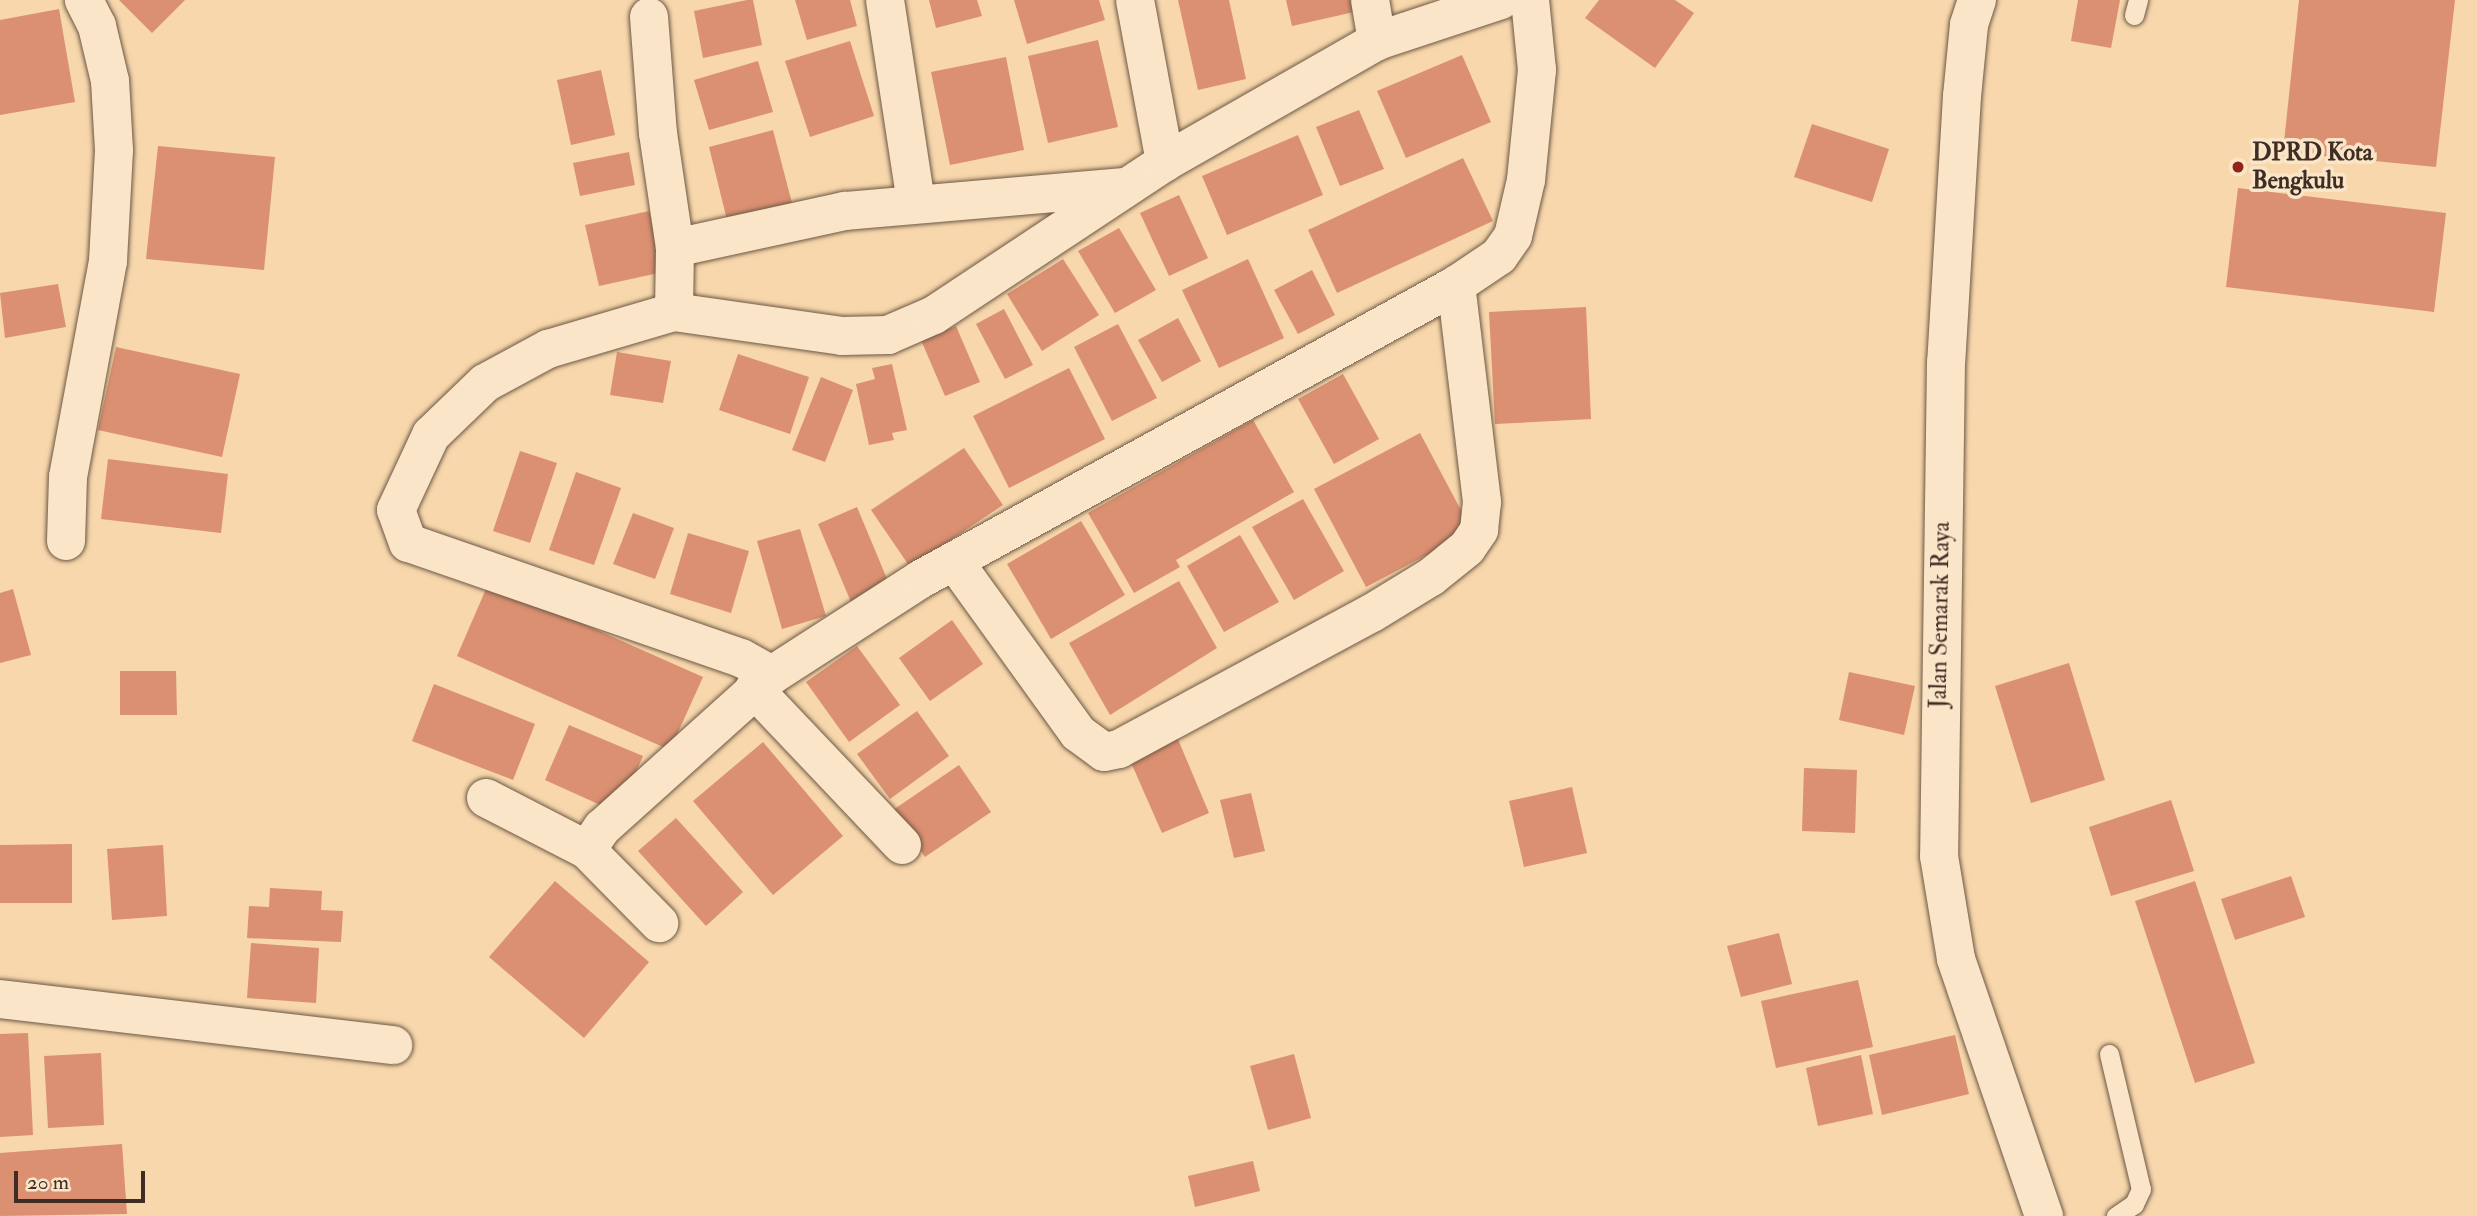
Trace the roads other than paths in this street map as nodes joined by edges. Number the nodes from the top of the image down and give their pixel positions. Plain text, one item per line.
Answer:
1 (84, 0) edge
2 (885, 0) edge
3 (1135, 0) edge
4 (1370, 0) edge
5 (1501, 0) edge
6 (1530, 0) edge
7 (1977, 0) edge
8 (649, 17) dead end
9 (1377, 41) junction
10 (1165, 162) junction
11 (1126, 187) junction
12 (916, 203) junction
13 (675, 248) junction
14 (1456, 285) junction
15 (674, 312) junction
16 (66, 541) dead end
17 (954, 561) junction
18 (763, 682) junction
19 (486, 798) dead end
20 (902, 845) dead end
21 (587, 850) junction
22 (659, 923) dead end
23 (0, 999) edge
24 (393, 1045) dead end
25 (2109, 1054) dead end
26 (2044, 1216) edge
27 (2116, 1216) edge

1 - 16 street
2 - 12 street
3 - 10 street
4 - 9 street
5 - 9 street
6 - 14 street
7 - 26 street, Jalan Semarak Raya
8 - 13 street
9 - 10 street
10 - 11 street
11 - 12 street
11 - 15 street
12 - 13 street
13 - 15 street
14 - 17 street
14 - 17 street
15 - 18 street
17 - 18 street
18 - 20 street
18 - 21 street
19 - 21 street
21 - 22 street
23 - 24 street
25 - 27 lane

